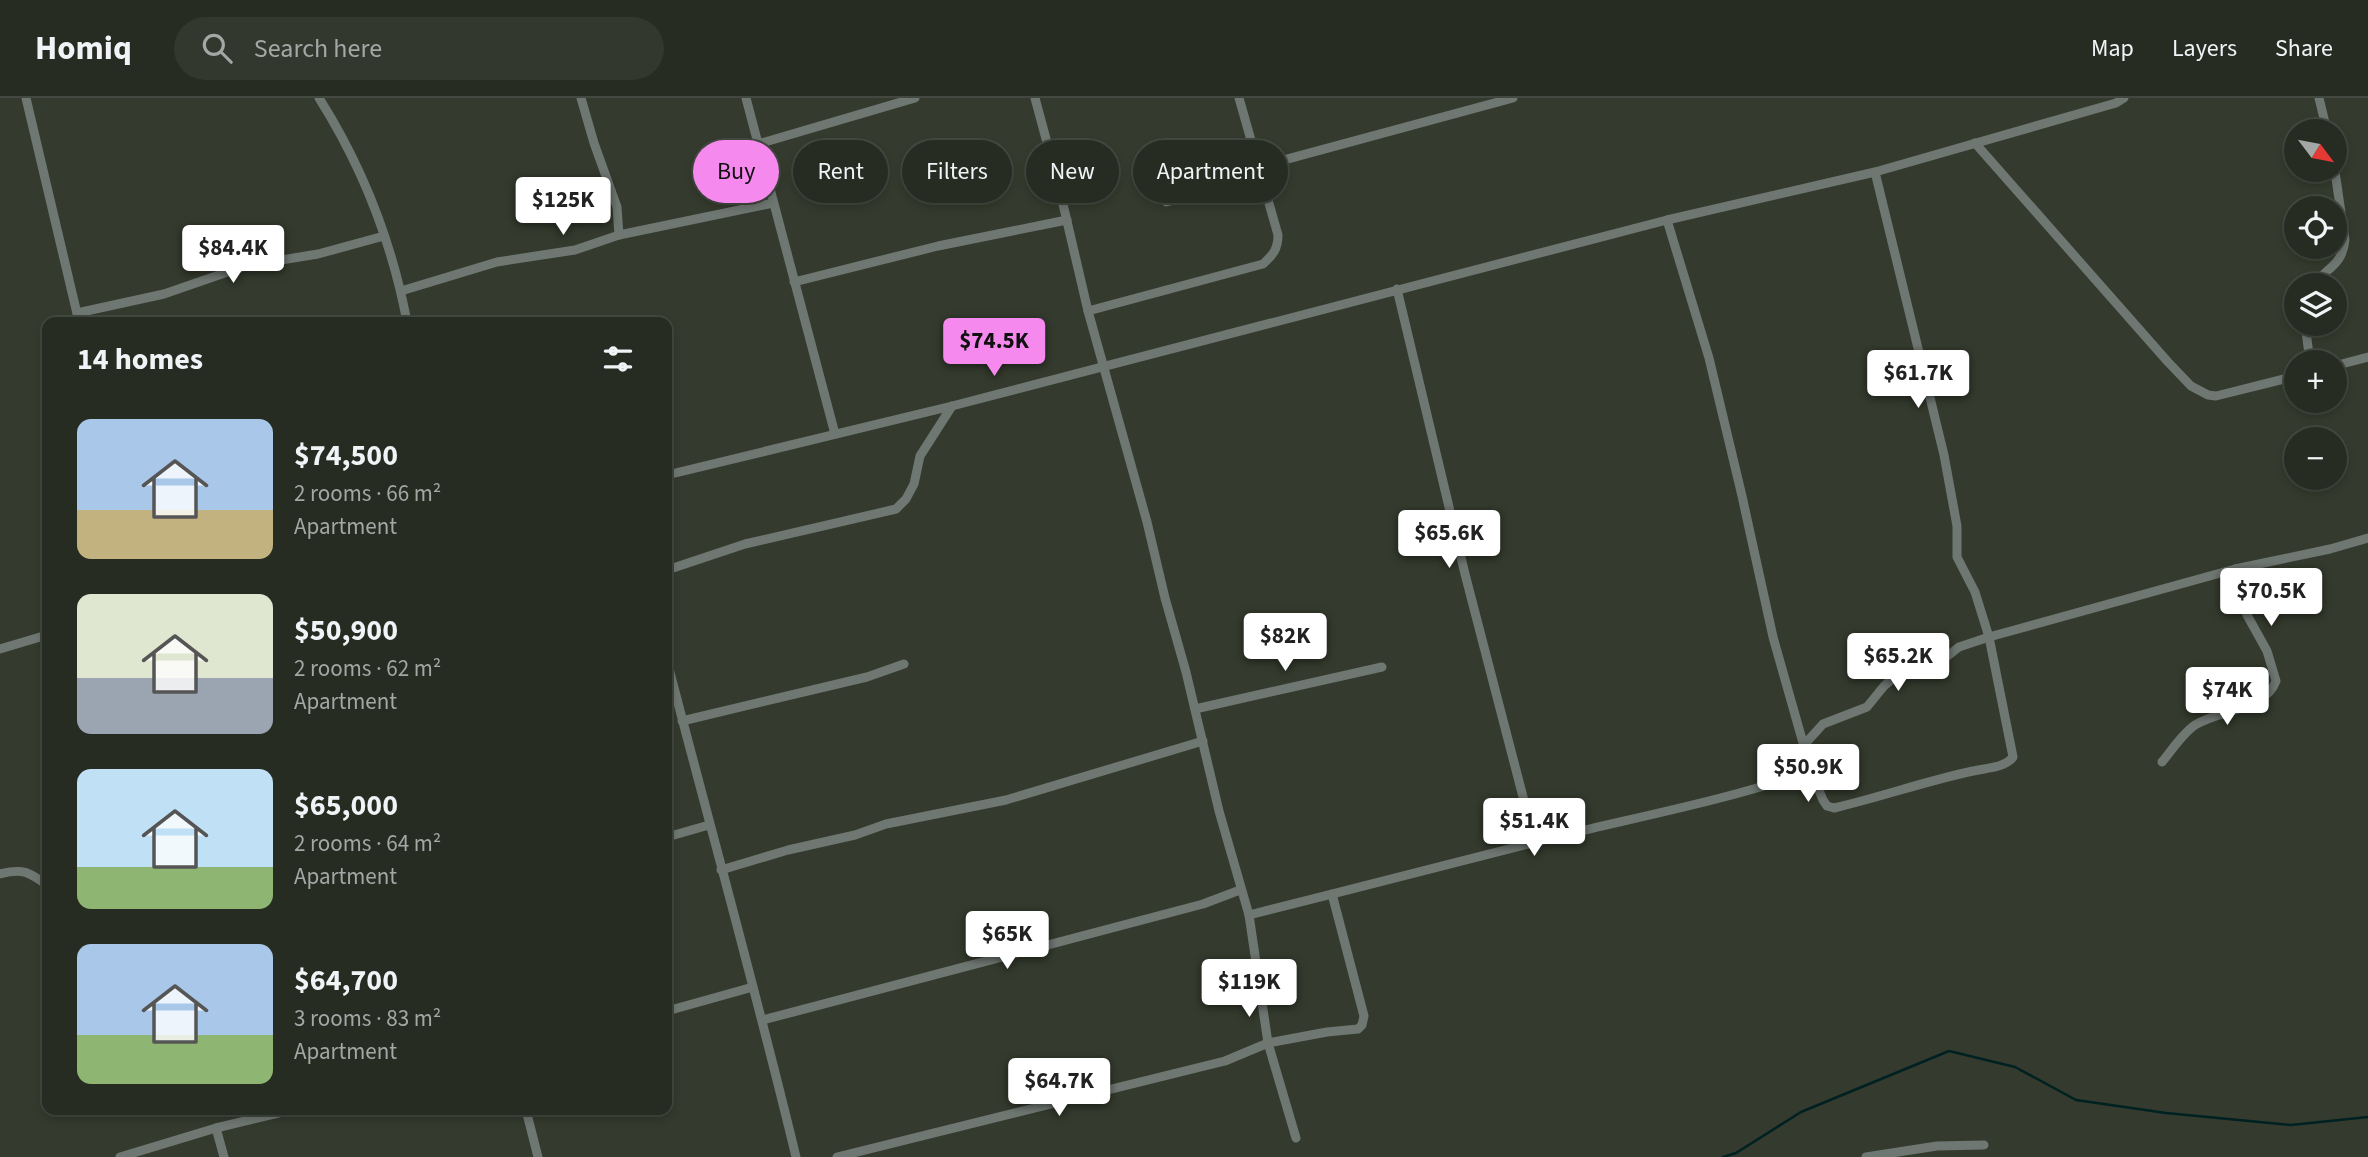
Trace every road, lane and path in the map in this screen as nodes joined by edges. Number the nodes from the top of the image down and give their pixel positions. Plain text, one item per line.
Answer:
1 (26, 98) edge
2 (320, 98) edge
3 (581, 98) edge
4 (746, 98) edge
5 (915, 98) edge
6 (1035, 98) edge
7 (1239, 98) edge
8 (1513, 98) edge
9 (2124, 98) edge
10 (2319, 98) edge
11 (2324, 119) edge
12 (757, 140) edge
13 (772, 140) edge
14 (1251, 140) edge
15 (1975, 144) junction
16 (1288, 159) edge
17 (1875, 172) junction
18 (2336, 182) edge
19 (773, 203) joint
20 (1269, 203) edge
21 (1066, 220) junction
22 (1667, 220) junction
23 (619, 235) junction
24 (384, 236) junction
25 (2326, 273) edge
26 (794, 282) junction
27 (1397, 289) junction
28 (401, 290) junction
29 (1087, 311) junction
30 (78, 317) edge
31 (406, 317) edge
32 (2368, 357) edge
33 (2347, 363) edge
34 (1104, 365) junction
35 (2284, 379) edge
36 (952, 406) junction
37 (835, 434) junction
38 (672, 474) edge
39 (2368, 538) edge
40 (672, 568) edge
41 (2235, 569) junction
42 (42, 636) edge
43 (1989, 637) junction
44 (0, 649) edge
45 (904, 664) dead end
46 (1382, 667) dead end
47 (672, 681) edge
48 (1195, 709) junction
49 (682, 721) junction
50 (1203, 741) junction
51 (1804, 745) junction
52 (2162, 762) dead end
53 (1811, 771) junction
54 (709, 825) junction
55 (672, 836) edge
56 (1535, 842) junction
57 (721, 870) junction
58 (0, 874) edge
59 (42, 881) edge
60 (1240, 890) junction
61 (1332, 894) junction
62 (1249, 915) junction
63 (752, 987) junction
64 (672, 1010) edge
65 (763, 1020) junction
66 (1268, 1043) junction
67 (270, 1115) edge
68 (527, 1115) edge
69 (216, 1128) junction
70 (1296, 1138) dead end
71 (1984, 1145) dead end
72 (120, 1157) edge
73 (224, 1157) edge
74 (538, 1157) edge
75 (796, 1157) edge
76 (837, 1157) edge
77 (1866, 1157) edge

1 - 30 street
2 - 24 street
3 - 23 street
4 - 12 street
5 - 13 street
6 - 21 street
7 - 14 street
8 - 16 street
9 - 15 street
10 - 11 street
15 - 17 street
15 - 35 street
17 - 22 street
17 - 43 street
18 - 25 street
19 - 23 street
19 - 26 street
20 - 29 street
21 - 26 street
21 - 29 street
22 - 27 street
22 - 51 street
23 - 28 street
24 - 28 street
24 - 30 street
26 - 37 street
27 - 34 street
27 - 56 street
28 - 31 street
29 - 34 street
32 - 33 street
34 - 36 street
34 - 48 street
36 - 37 street
36 - 40 street
37 - 38 street
39 - 41 street
41 - 43 street
41 - 52 street
42 - 44 street
43 - 51 street
43 - 53 street
45 - 49 street
46 - 48 street
47 - 49 street
48 - 50 street
49 - 54 street
50 - 57 street
50 - 60 street
51 - 53 street
53 - 56 street
54 - 55 street
54 - 57 street
56 - 61 street
57 - 63 street
58 - 59 street
60 - 62 street
60 - 65 street
61 - 62 street
61 - 66 street
62 - 66 street
63 - 64 street
63 - 65 street
65 - 75 street
66 - 70 street
66 - 76 street
67 - 69 street
68 - 74 street
69 - 72 street
69 - 73 street
71 - 77 street

